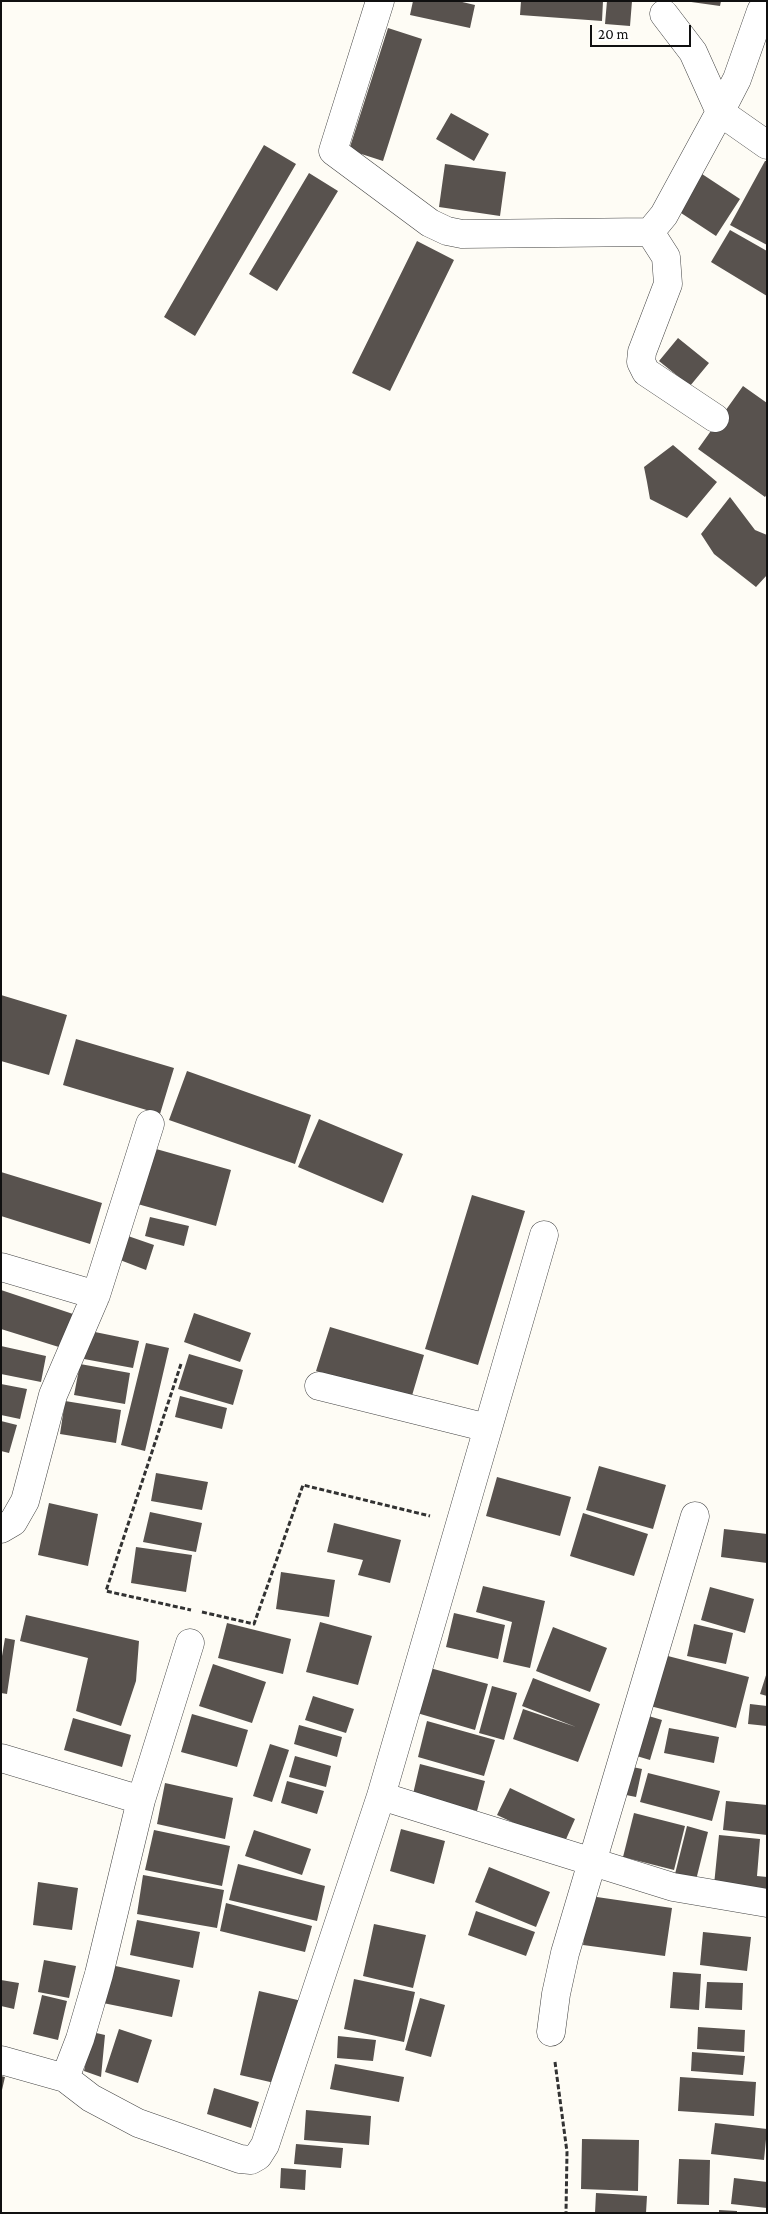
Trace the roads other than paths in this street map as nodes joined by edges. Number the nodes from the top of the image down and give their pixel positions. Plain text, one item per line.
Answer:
1 (380, 1) edge
2 (767, 7) edge
3 (664, 14) dead end
4 (720, 112) junction
5 (767, 145) edge
6 (650, 232) junction
7 (715, 418) dead end
8 (150, 1124) dead end
9 (544, 1235) dead end
10 (1, 1267) edge
11 (96, 1295) junction
12 (319, 1386) dead end
13 (488, 1428) junction
14 (695, 1516) dead end
15 (1, 1528) edge
16 (190, 1644) dead end
17 (1, 1758) edge
18 (381, 1796) junction
19 (141, 1800) junction
20 (591, 1861) junction
21 (767, 1903) edge
22 (551, 2032) road end
23 (1, 2060) edge
24 (65, 2078) junction

1 - 6 street
2 - 4 street
3 - 4 street
4 - 5 street
4 - 6 street
6 - 7 street
8 - 11 street
9 - 13 street
10 - 11 street
11 - 15 street
12 - 13 street
13 - 18 street
14 - 20 street
16 - 19 street
17 - 19 street
18 - 20 street
18 - 24 street
19 - 24 street
20 - 21 street
20 - 22 street
23 - 24 street

